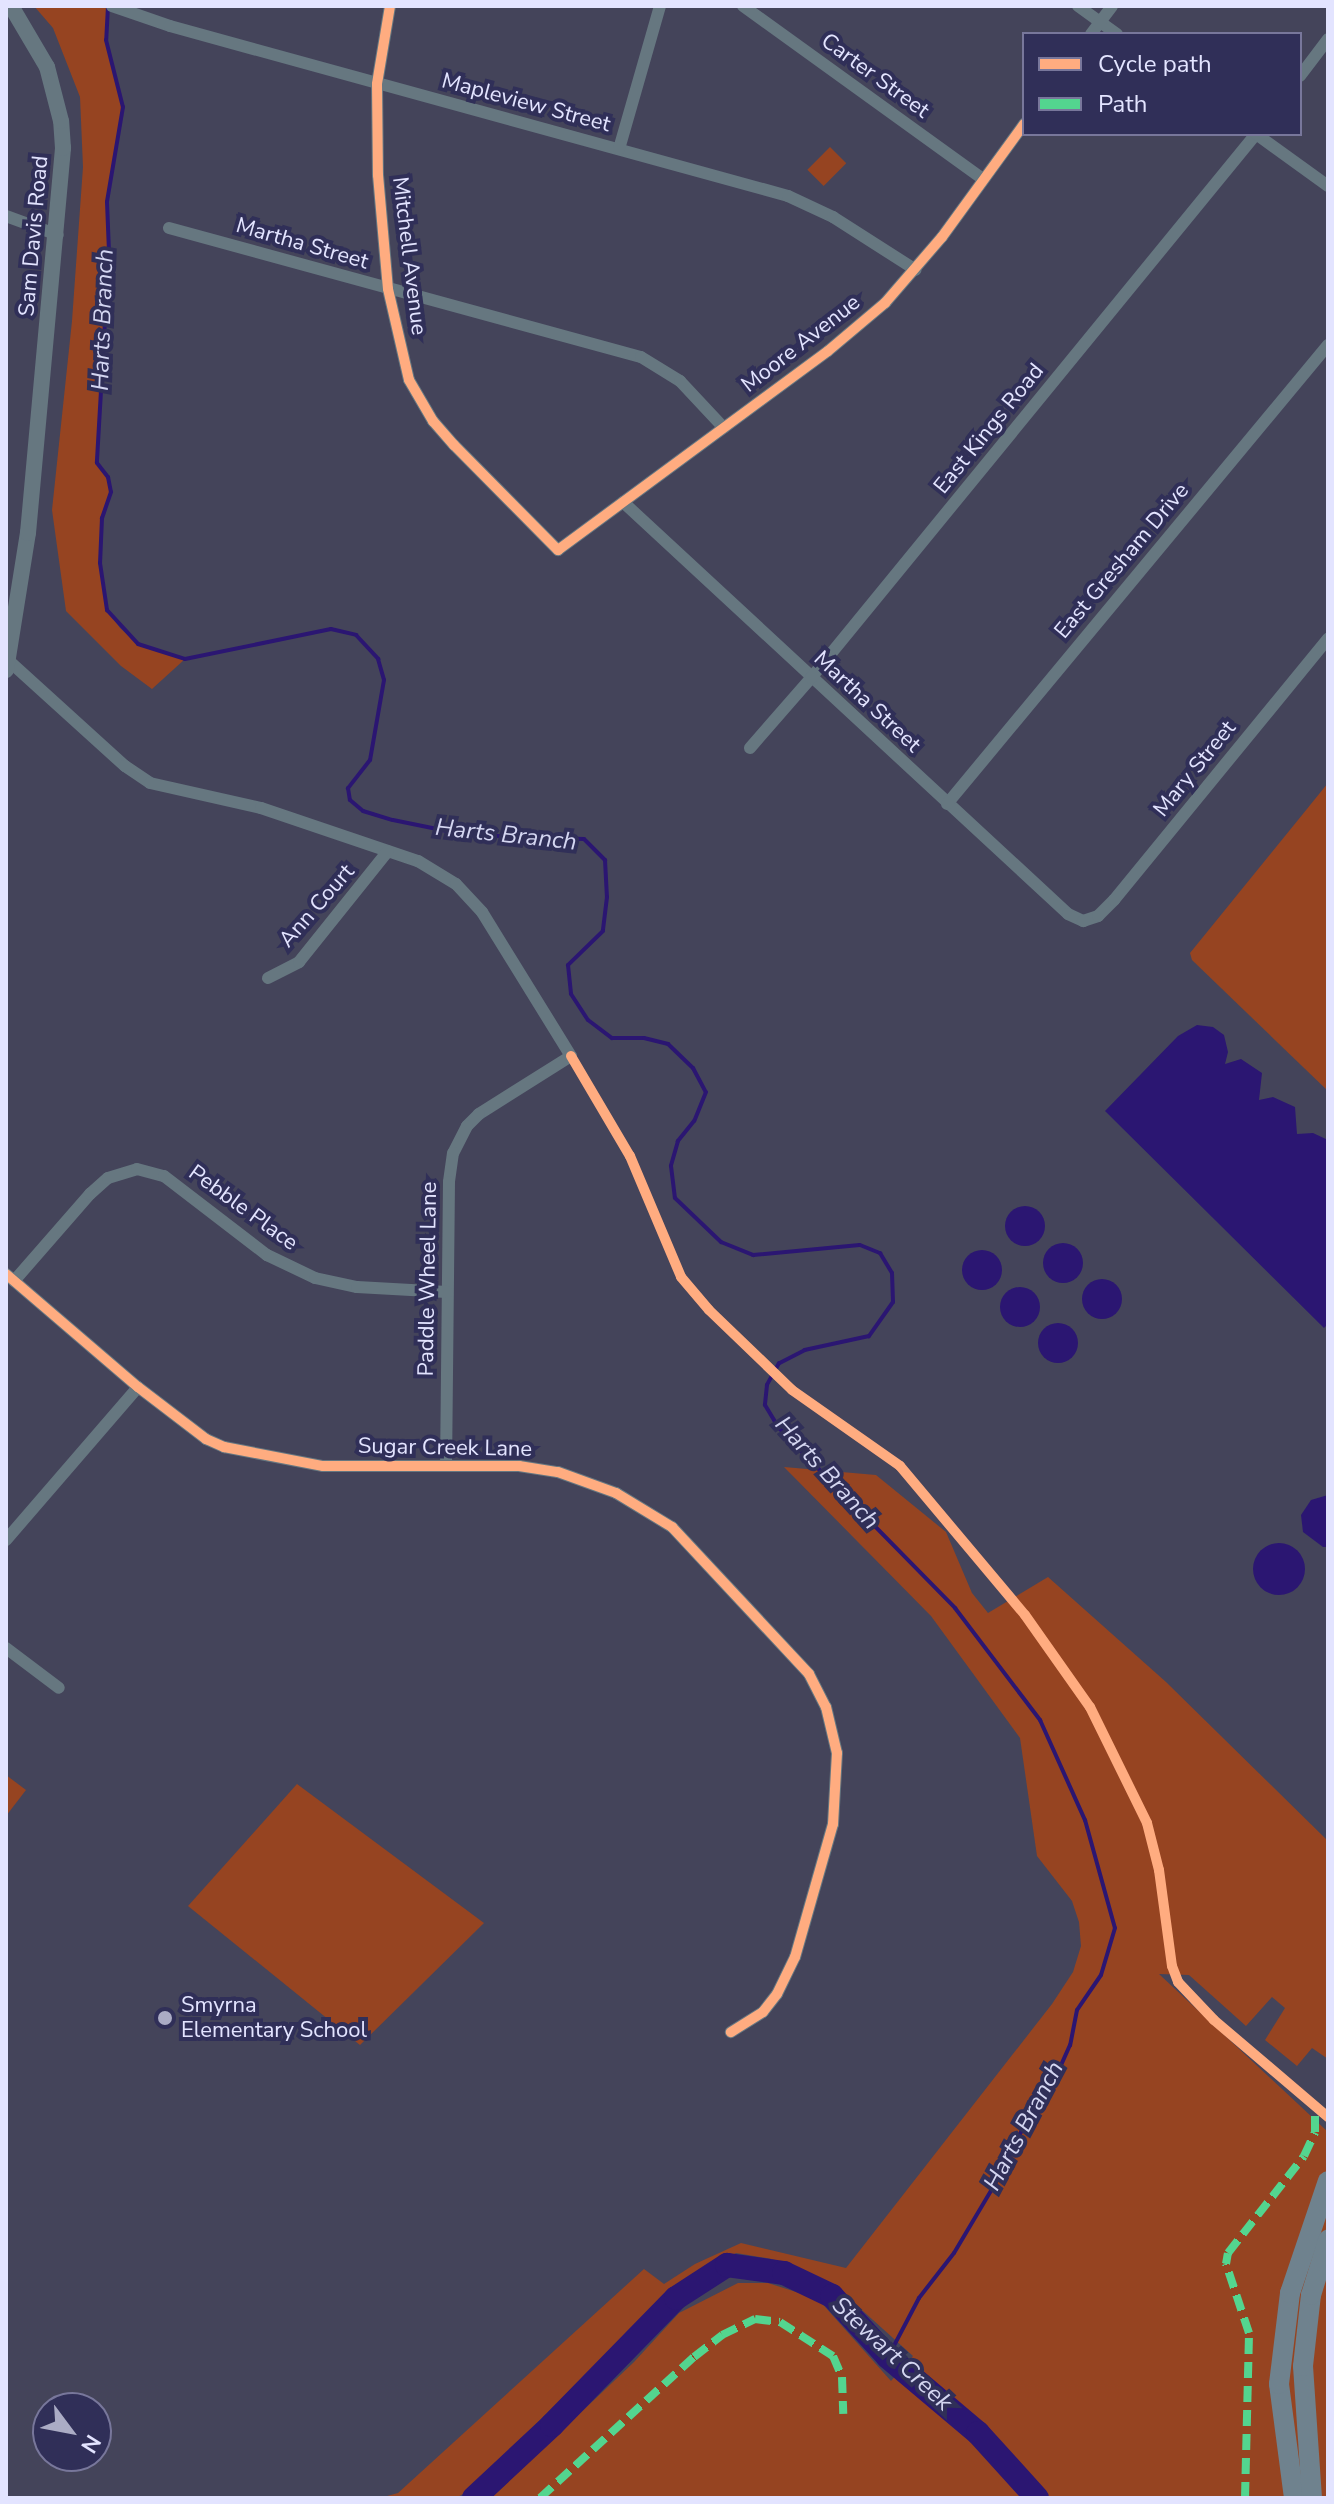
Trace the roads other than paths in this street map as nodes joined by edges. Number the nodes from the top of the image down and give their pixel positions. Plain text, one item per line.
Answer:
1 (11, 6) edge
2 (112, 6) edge
3 (390, 6) edge
4 (660, 6) edge
5 (743, 6) edge
6 (1078, 6) edge
7 (1112, 6) edge
8 (1100, 22) junction
9 (1092, 32) edge
10 (1114, 32) edge
11 (1328, 39) edge
12 (1302, 73) edge
13 (377, 84) junction
14 (1022, 127) edge
15 (1254, 136) edge
16 (1259, 136) edge
17 (619, 149) junction
18 (983, 179) junction
19 (1328, 186) edge
20 (6, 216) edge
21 (169, 228) dead end
22 (58, 235) junction
23 (916, 270) junction
24 (388, 289) junction
25 (1328, 345) edge
26 (724, 428) junction
27 (623, 502) junction
28 (558, 550) joint
29 (1328, 639) edge
30 (7, 665) edge
31 (811, 678) junction
32 (750, 748) dead end
33 (947, 804) junction
34 (388, 851) junction
35 (1090, 920) joint
36 (268, 978) dead end
37 (10, 1278) edge
38 (447, 1292) junction
39 (138, 1387) junction
40 (446, 1465) junction
41 (6, 1540) edge
42 (6, 1648) edge
43 (59, 1688) dead end
44 (731, 2032) dead end
45 (1328, 2181) edge
46 (1328, 2240) edge
47 (1294, 2498) edge
48 (1312, 2498) edge

1 - 22 street, Sam Davis Road
2 - 13 street, Mapleview Street
3 - 13 street, Mitchell Avenue
4 - 17 street
5 - 18 street, Carter Street
6 - 8 street
7 - 8 street
8 - 9 street
8 - 10 street
11 - 12 street
13 - 17 street, Mapleview Street
13 - 24 street, Mitchell Avenue
14 - 18 street, Moore Avenue
15 - 31 street, East Kings Road
16 - 19 street
17 - 23 street, Mapleview Street
18 - 23 street, Moore Avenue
20 - 22 street
21 - 24 street, Martha Street
22 - 30 street, Sam Davis Road
23 - 26 street, Moore Avenue
24 - 26 street, Martha Street
24 - 28 street, Mitchell Avenue
25 - 33 street, East Gresham Drive
26 - 27 street, Moore Avenue
27 - 28 street, Moore Avenue
27 - 31 street, Martha Street
29 - 35 street, Mary Street
30 - 34 street
31 - 32 street, East Kings Road
31 - 33 street, Martha Street
33 - 35 street, Martha Street
34 - 36 street, Ann Court
34 - 38 street, Paddle Wheel Lane
37 - 38 street, Pebble Place
37 - 39 street, Sugar Creek Lane
38 - 40 street, Paddle Wheel Lane
39 - 40 street, Sugar Creek Lane
39 - 41 street
40 - 44 street, Sugar Creek Lane
42 - 43 street
45 - 47 main road
46 - 48 main road

